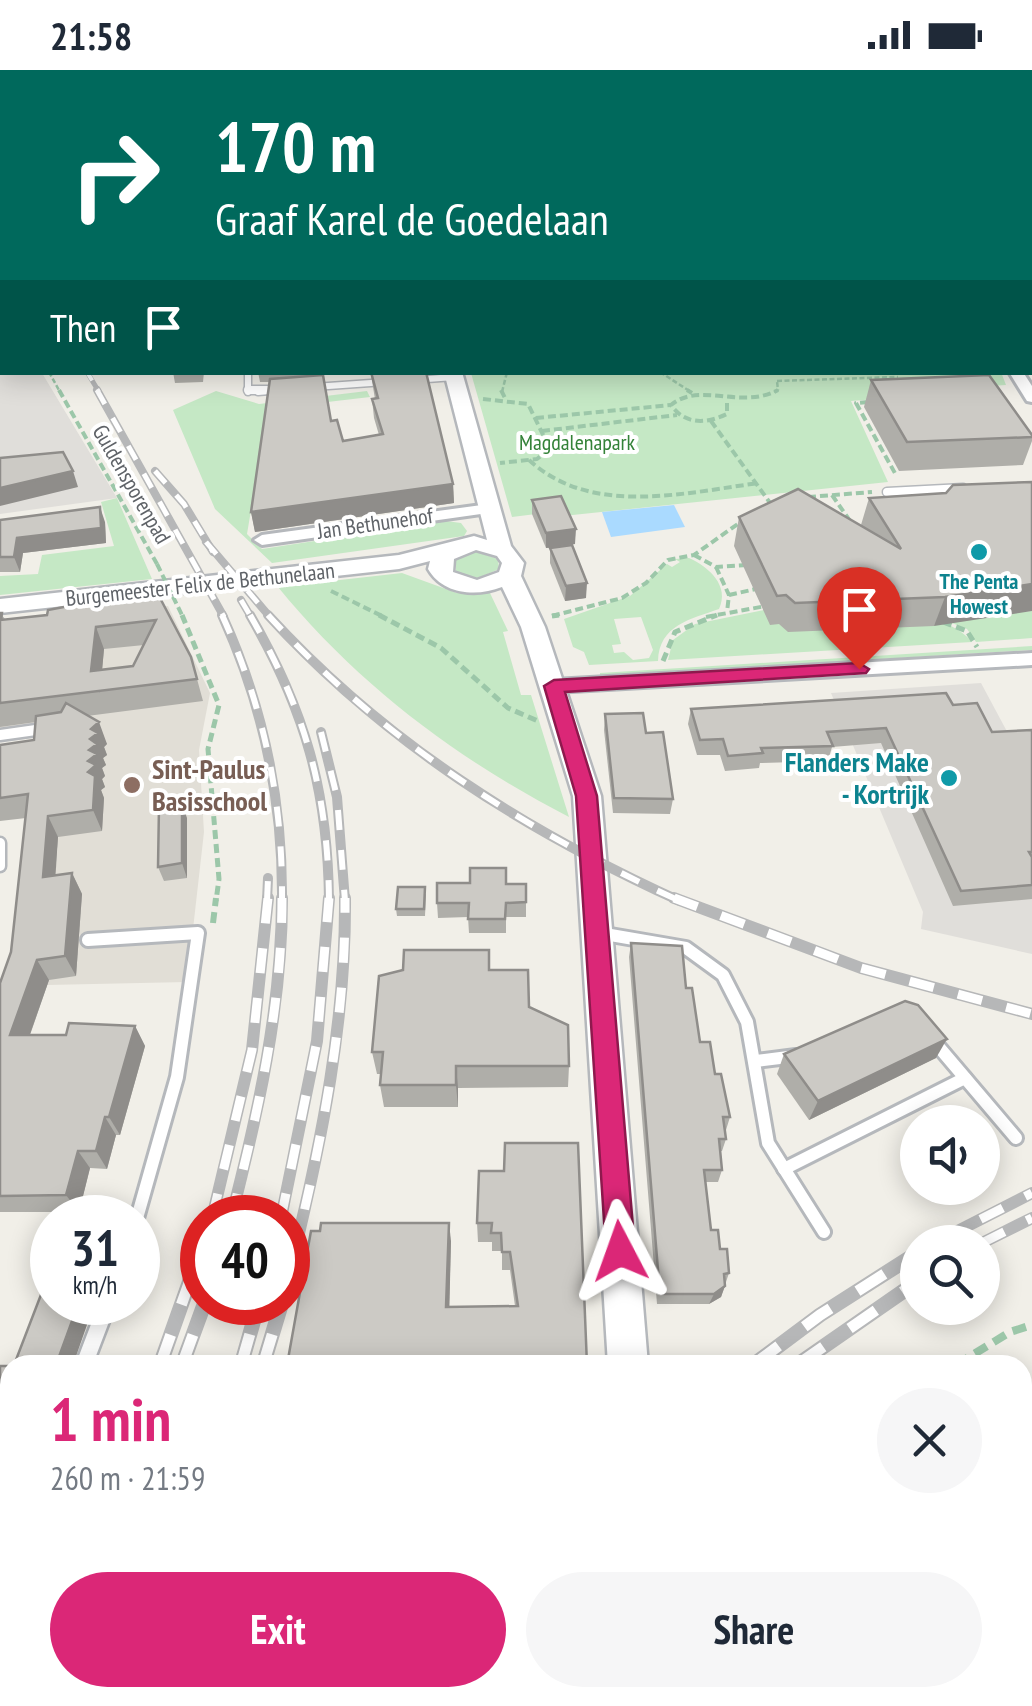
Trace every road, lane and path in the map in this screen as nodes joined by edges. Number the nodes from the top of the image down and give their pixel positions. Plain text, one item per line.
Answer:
1 (51, 375) edge
2 (248, 375) edge
3 (454, 375) edge
4 (506, 375) edge
5 (665, 375) edge
6 (772, 375) edge
7 (893, 375) edge
8 (1018, 375) edge
9 (898, 377) junction
10 (910, 381) edge
11 (777, 382) junction
12 (304, 388) edge
13 (285, 390) edge
14 (692, 393) junction
15 (504, 398) junction
16 (1032, 398) edge
17 (460, 400) junction
18 (874, 402) edge
19 (727, 403) junction
20 (671, 405) junction
21 (677, 415) junction
22 (536, 418) junction
23 (710, 421) junction
24 (542, 431) junction
25 (530, 460) junction
26 (478, 466) junction
27 (759, 483) junction
28 (974, 487) edge
29 (905, 491) junction
30 (887, 492) joint
31 (832, 495) junction
32 (803, 498) edge
33 (766, 511) edge
34 (489, 515) junction
35 (754, 518) edge
36 (854, 537) edge
37 (262, 540) dead end
38 (500, 548) junction
39 (455, 554) junction
40 (694, 555) junction
41 (760, 564) edge
42 (716, 566) junction
43 (310, 572) junction
44 (500, 581) junction
45 (764, 587) edge
46 (729, 595) junction
47 (780, 602) edge
48 (0, 606) edge
49 (526, 612) junction
50 (728, 612) junction
51 (182, 614) dead end
52 (938, 620) edge
53 (1032, 659) edge
54 (987, 662) junction
55 (664, 680) junction
56 (554, 686) junction
57 (566, 720) junction
58 (66, 726) edge
59 (0, 734) edge
60 (0, 843) edge
61 (0, 866) edge
62 (599, 932) junction
63 (88, 940) dead end
64 (924, 1028) edge
65 (804, 1052) edge
66 (756, 1061) junction
67 (965, 1078) junction
68 (1016, 1138) dead end
69 (784, 1169) junction
70 (146, 1195) edge
71 (824, 1232) dead end
72 (1032, 1324) edge
73 (99, 1325) edge
74 (88, 1355) edge
75 (627, 1355) edge
76 (972, 1355) edge

1 - 51 path, Guldensporenpad, bridge
2 - 13 lane
3 - 12 lane
3 - 17 street
4 - 15 path
5 - 14 path
6 - 11 path
7 - 9 path
8 - 16 street
9 - 10 path
9 - 11 path
11 - 19 path
14 - 19 path
14 - 20 path
15 - 17 path
15 - 22 path
17 - 26 street
18 - 29 path
19 - 23 path
20 - 21 path
20 - 22 path
21 - 23 path
21 - 24 path
22 - 24 path
23 - 27 path
24 - 25 path
25 - 26 path
25 - 27 path
26 - 34 street
27 - 33 path
28 - 29 lane
29 - 30 lane
30 - 31 path
31 - 32 path
31 - 36 path
34 - 37 street, Jan Bethunehof
34 - 38 street
34 - 39 street
35 - 40 path
38 - 39 street
38 - 44 street
39 - 43 street, Burgemeester Felix de Bethunelaan
39 - 44 street
40 - 42 path
40 - 49 path
41 - 42 path
42 - 46 path
43 - 48 street, Burgemeester Felix de Bethunelaan
43 - 57 path
44 - 49 street
45 - 46 path
46 - 50 path
47 - 50 path
49 - 56 street
50 - 55 path
52 - 54 path
53 - 54 street
54 - 55 street
55 - 56 street
56 - 57 street
57 - 62 street
58 - 59 lane
60 - 61 lane
62 - 66 lane
62 - 75 street
63 - 70 lane
64 - 67 lane
65 - 66 lane
66 - 69 lane
67 - 68 lane
67 - 69 lane
69 - 71 lane
72 - 76 path
73 - 74 lane

